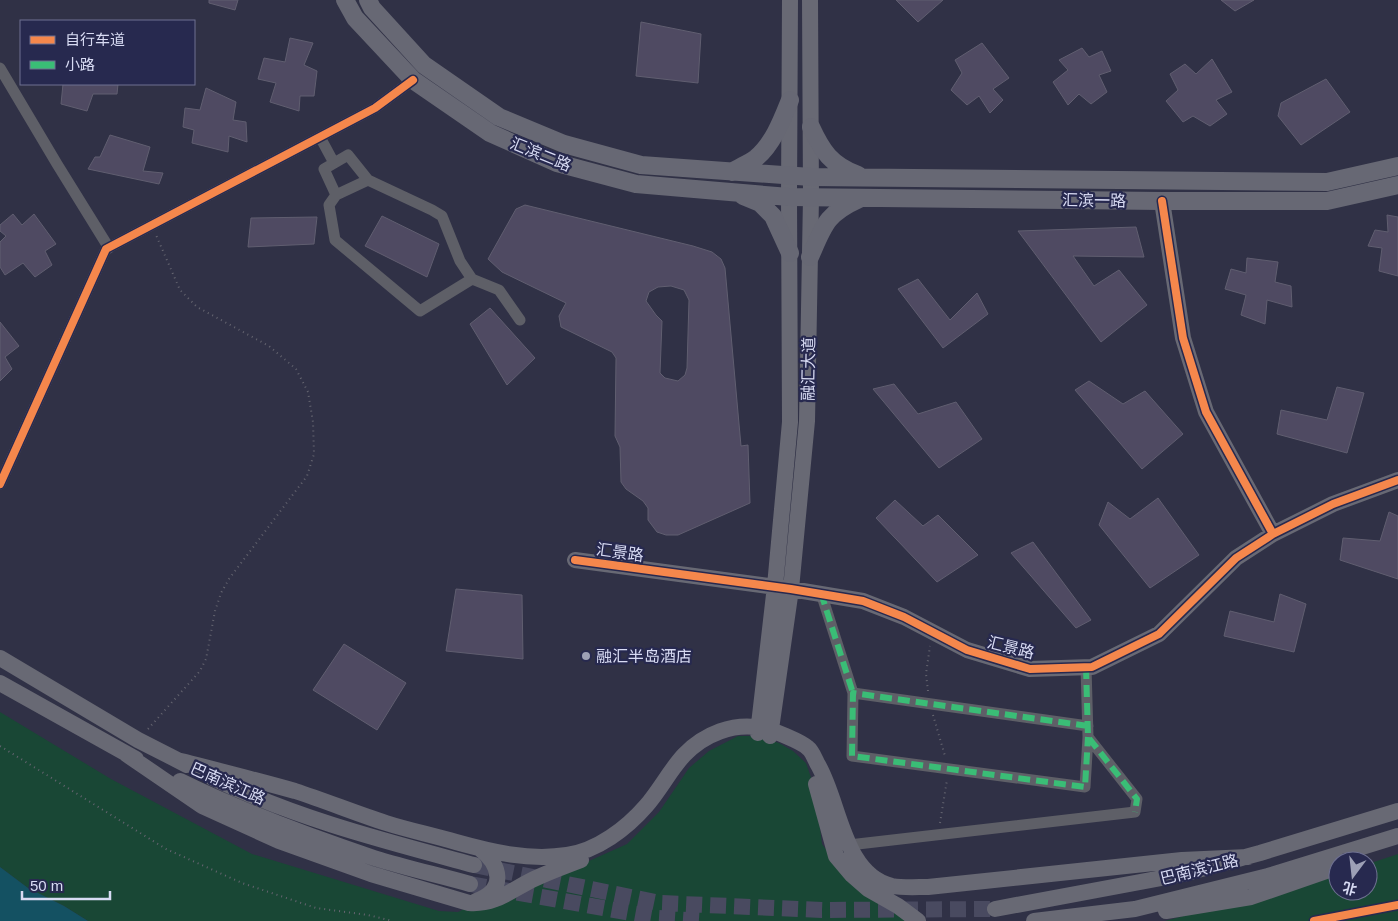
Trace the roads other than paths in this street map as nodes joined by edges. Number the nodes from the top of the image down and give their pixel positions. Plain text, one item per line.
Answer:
1 (345, 0) edge
2 (368, 0) edge
3 (790, 0) edge
4 (810, 0) edge
5 (0, 68) edge
6 (413, 80) junction
7 (790, 100) junction
8 (811, 127) junction
9 (320, 137) junction
10 (334, 164) junction
11 (1398, 166) edge
12 (732, 172) junction
13 (789, 176) junction
14 (811, 177) junction
15 (865, 178) junction
16 (368, 180) junction
17 (1398, 185) edge
18 (736, 193) junction
19 (336, 196) junction
20 (789, 197) junction
21 (811, 197) junction
22 (863, 197) junction
23 (1162, 201) junction
24 (109, 248) junction
25 (790, 253) junction
26 (810, 257) junction
27 (472, 279) junction
28 (520, 320) dead end
29 (1398, 480) edge
30 (0, 484) edge
31 (1273, 534) junction
32 (575, 560) dead end
33 (783, 588) junction
34 (821, 593) junction
35 (0, 658) edge
36 (1086, 667) junction
37 (0, 683) edge
38 (853, 693) junction
39 (764, 731) junction
40 (1088, 731) junction
41 (126, 754) junction
42 (177, 760) junction
43 (1398, 811) edge
44 (1398, 836) edge
45 (849, 845) junction
46 (479, 848) junction
47 (1360, 851) edge
48 (1248, 856) junction
49 (1328, 861) edge
50 (474, 865) tunnel mouth
51 (1328, 871) edge
52 (470, 884) tunnel mouth
53 (469, 903) junction
54 (995, 909) tunnel mouth
55 (918, 921) edge
56 (1034, 921) edge
57 (1102, 921) edge

1 - 6 main road, 汇滨二路
2 - 12 main road, 汇滨二路
3 - 7 main road, 融汇大道
4 - 8 main road, 融汇大道
5 - 24 street
6 - 9 street
6 - 18 main road, 汇滨二路
7 - 12 main road
7 - 13 main road, 融汇大道
8 - 14 main road, 融汇大道
8 - 15 main road
9 - 10 street
9 - 24 street
10 - 16 street
10 - 19 street
11 - 15 main road, 汇滨一路
12 - 13 main road, 汇滨二路
13 - 14 main road, 汇滨一路
13 - 20 main road, 融汇大道
14 - 15 main road, 汇滨一路
14 - 21 main road, 融汇大道
16 - 19 street
16 - 27 street
17 - 23 main road, 汇滨一路
18 - 20 main road, 汇滨二路
18 - 25 main road
19 - 27 street
20 - 21 main road, 汇滨一路
20 - 25 main road, 融汇大道
21 - 22 main road, 汇滨一路
21 - 26 main road, 融汇大道
22 - 23 main road, 汇滨一路
22 - 26 main road
23 - 31 main road
24 - 30 street
25 - 33 main road, 融汇大道
26 - 33 main road, 融汇大道
27 - 28 street
29 - 31 main road, 汇景路
31 - 36 main road, 汇景路
32 - 33 main road, 汇景路
33 - 34 main road, 汇景路
33 - 39 main road, 融汇大道
34 - 36 main road, 汇景路
34 - 38 street
35 - 42 main road, 巴南滨江路
36 - 40 street
37 - 41 main road, 巴南滨江路
38 - 40 street
38 - 40 street
39 - 45 main road
39 - 46 main road
39 - 53 main road
39 - 55 main road
40 - 45 street
41 - 52 main road, 巴南滨江路
41 - 53 main road
42 - 46 main road
42 - 50 main road, 巴南滨江路
43 - 48 main road, 巴南滨江路
44 - 47 main road, 巴南滨江路
45 - 48 main road
46 - 53 main road
48 - 54 main road, 巴南滨江路
49 - 56 main road, 巴南滨江路
51 - 57 main road

